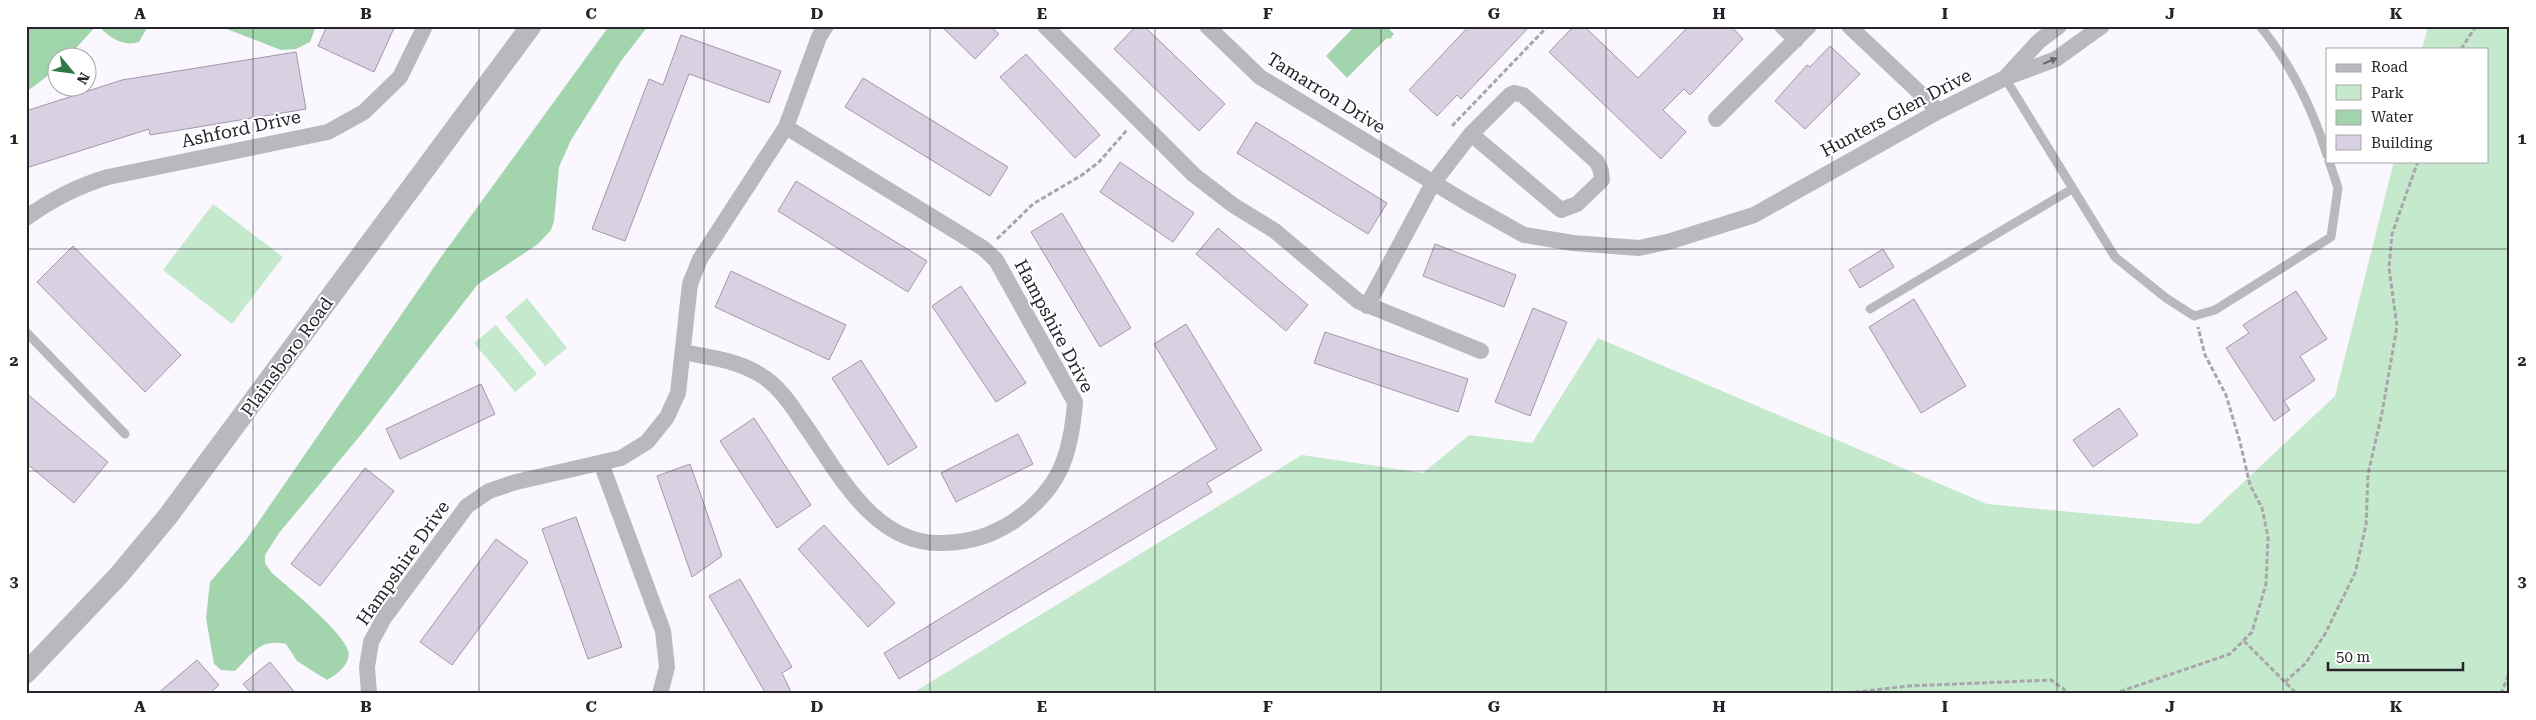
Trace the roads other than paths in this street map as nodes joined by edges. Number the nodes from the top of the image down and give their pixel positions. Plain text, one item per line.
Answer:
1 (426, 26) edge
2 (531, 26) edge
3 (826, 26) edge
4 (1045, 26) edge
5 (1207, 26) edge
6 (1782, 26) edge
7 (1809, 26) edge
8 (1849, 26) edge
9 (2059, 26) edge
10 (2102, 26) edge
11 (2260, 26) edge
12 (1796, 40) junction
13 (2005, 78) junction
14 (1940, 111) junction
15 (1716, 119) dead end
16 (786, 127) junction
17 (1471, 134) junction
18 (2326, 152) edge
19 (2329, 162) edge
20 (1433, 183) junction
21 (1806, 184) joint
22 (2072, 189) junction
23 (26, 218) edge
24 (1367, 306) junction
25 (1870, 309) dead end
26 (26, 332) edge
27 (1481, 351) dead end
28 (683, 352) junction
29 (125, 434) dead end
30 (601, 463) junction
31 (26, 672) edge
32 (370, 694) edge
33 (660, 694) edge

1 - 23 street, Ashford Drive
2 - 31 street, Plainsboro Road
3 - 16 street, Hampshire Drive
4 - 24 street
5 - 20 street, Tamarron Drive
6 - 12 street
7 - 12 street
8 - 14 street
9 - 13 street, Hunters Glen Drive
13 -> 10 street, Hunters Glen Drive
11 - 18 lane
12 - 15 street
13 - 14 street, Hunters Glen Drive
13 - 22 lane
14 - 21 street, Hunters Glen Drive
16 - 28 street, Hampshire Drive
16 - 28 street, Hampshire Drive
17 - 17 street
17 - 20 street
19 - 22 lane
20 - 21 street, Tamarron Drive
20 - 24 street
22 - 25 lane
24 - 27 street
26 - 29 lane
28 - 30 street, Hampshire Drive
30 - 32 street, Hampshire Drive
30 - 33 street

